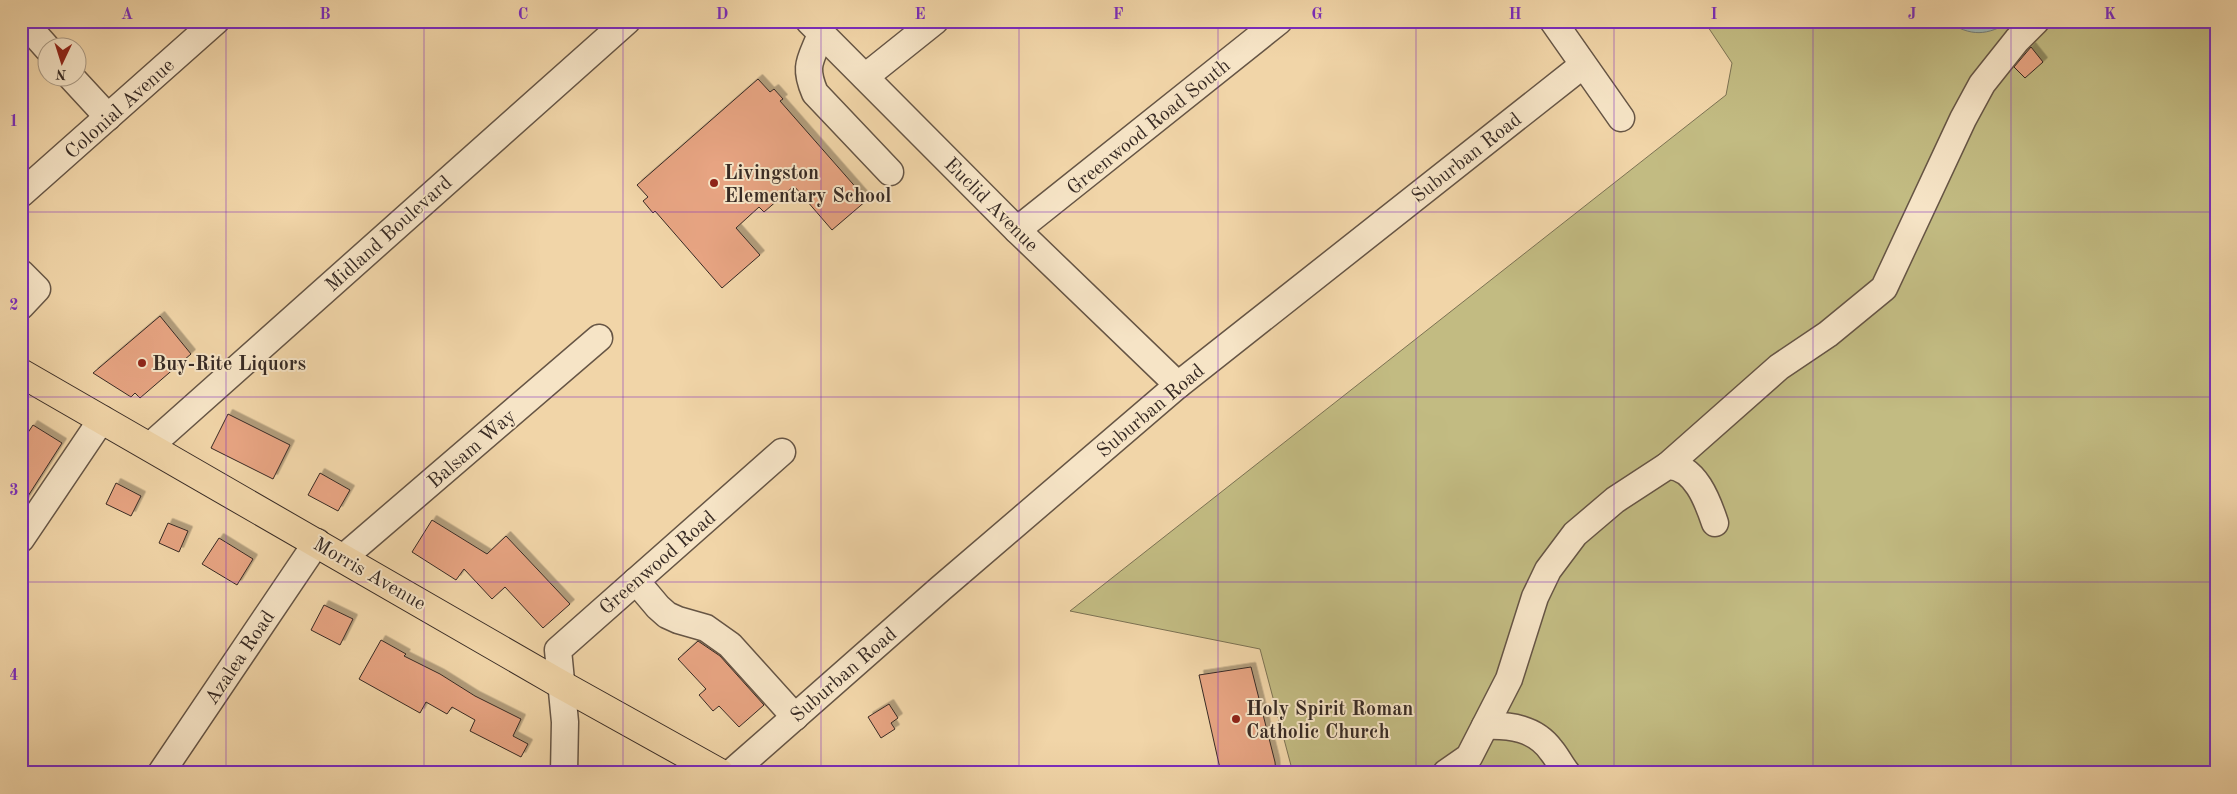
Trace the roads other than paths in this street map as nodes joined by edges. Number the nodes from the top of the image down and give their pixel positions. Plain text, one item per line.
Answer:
1 (23, 21) edge
2 (216, 21) edge
3 (627, 21) edge
4 (935, 21) edge
5 (1279, 21) edge
6 (1553, 21) edge
7 (2036, 21) edge
8 (815, 27) edge
9 (38, 38) edge
10 (1583, 65) junction
11 (864, 77) junction
12 (81, 88) edge
13 (108, 118) junction
14 (1621, 118) dead end
15 (890, 172) dead end
16 (21, 194) edge
17 (1017, 230) junction
18 (21, 273) edge
19 (21, 306) edge
20 (599, 338) dead end
21 (21, 373) edge
22 (1178, 385) junction
23 (102, 419) junction
24 (150, 446) junction
25 (782, 452) dead end
26 (1667, 466) junction
27 (1715, 523) dead end
28 (21, 539) edge
29 (317, 542) junction
30 (344, 557) junction
31 (636, 581) junction
32 (562, 684) junction
33 (795, 717) junction
34 (1484, 726) junction
35 (161, 773) edge
36 (564, 773) edge
37 (720, 773) edge
38 (731, 773) edge
39 (1446, 773) edge
40 (1567, 773) edge

1 - 9 street
2 - 13 street, Colonial Avenue
3 - 24 street, Midland Boulevard
4 - 11 street
5 - 17 street, Greenwood Road South
6 - 10 street
7 - 26 street
8 - 11 street, Euclid Avenue
8 - 15 street
10 - 14 street
10 - 22 street, Suburban Road
11 - 17 street, Euclid Avenue
12 - 13 street
13 - 16 street, Colonial Avenue
17 - 22 street, Euclid Avenue
18 - 19 street
20 - 30 street, Balsam Way
21 - 23 main road, Morris Avenue
22 - 33 street, Suburban Road
23 - 24 main road, Morris Avenue
23 - 28 street
24 - 29 main road, Morris Avenue
25 - 31 street, Greenwood Road
26 - 27 street
26 - 34 street
29 - 30 main road, Morris Avenue
29 - 35 street, Azalea Road
30 - 32 main road, Morris Avenue
31 - 32 street, Greenwood Road
31 - 33 street
32 - 36 street
32 - 37 main road, Morris Avenue
33 - 38 street, Suburban Road
34 - 39 street
34 - 40 street

